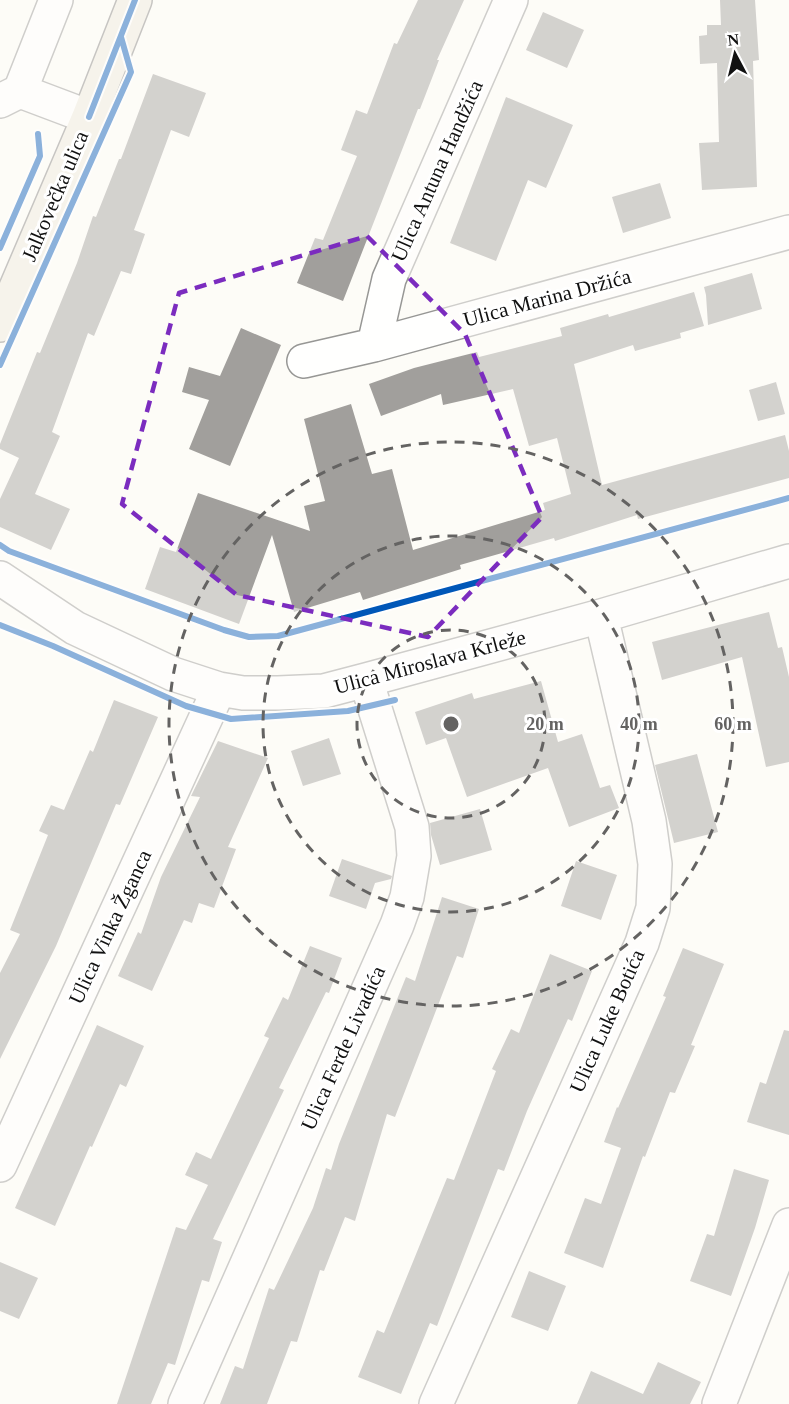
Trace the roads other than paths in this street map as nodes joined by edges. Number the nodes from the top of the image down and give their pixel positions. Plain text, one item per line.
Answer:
1 (56, 0) edge
2 (135, 0) edge
3 (511, 0) edge
4 (10, 96) edge
5 (90, 117) junction
6 (789, 232) edge
7 (0, 325) edge
8 (374, 345) junction
9 (304, 361) dead end
10 (789, 561) edge
11 (0, 578) edge
12 (0, 607) edge
13 (601, 616) junction
14 (75, 628) junction
15 (366, 680) junction
16 (219, 689) junction
17 (0, 1165) edge
18 (789, 1225) edge
19 (185, 1404) edge
20 (436, 1404) edge
21 (719, 1404) edge

1 - 4 street
2 - 5 main road, Jalkovečka ulica
3 - 8 street, Ulica Antuna Handžića
4 - 5 street
5 - 7 main road, Jalkovečka ulica
6 - 8 street, Ulica Marina Držića
8 - 9 street, Ulica Marina Držića
10 - 13 street, Ulica Miroslava Krleže
11 - 14 street, Ulica Miroslava Krleže
12 - 14 street, Ulica Miroslava Krleže
13 - 15 street, Ulica Miroslava Krleže
13 - 20 street, Ulica Luke Botića
14 - 16 street, Ulica Miroslava Krleže
15 - 16 street, Ulica Miroslava Krleže
15 - 19 street, Ulica Ferde Livadića
16 - 17 street, Ulica Vinka Žganca
18 - 21 street

